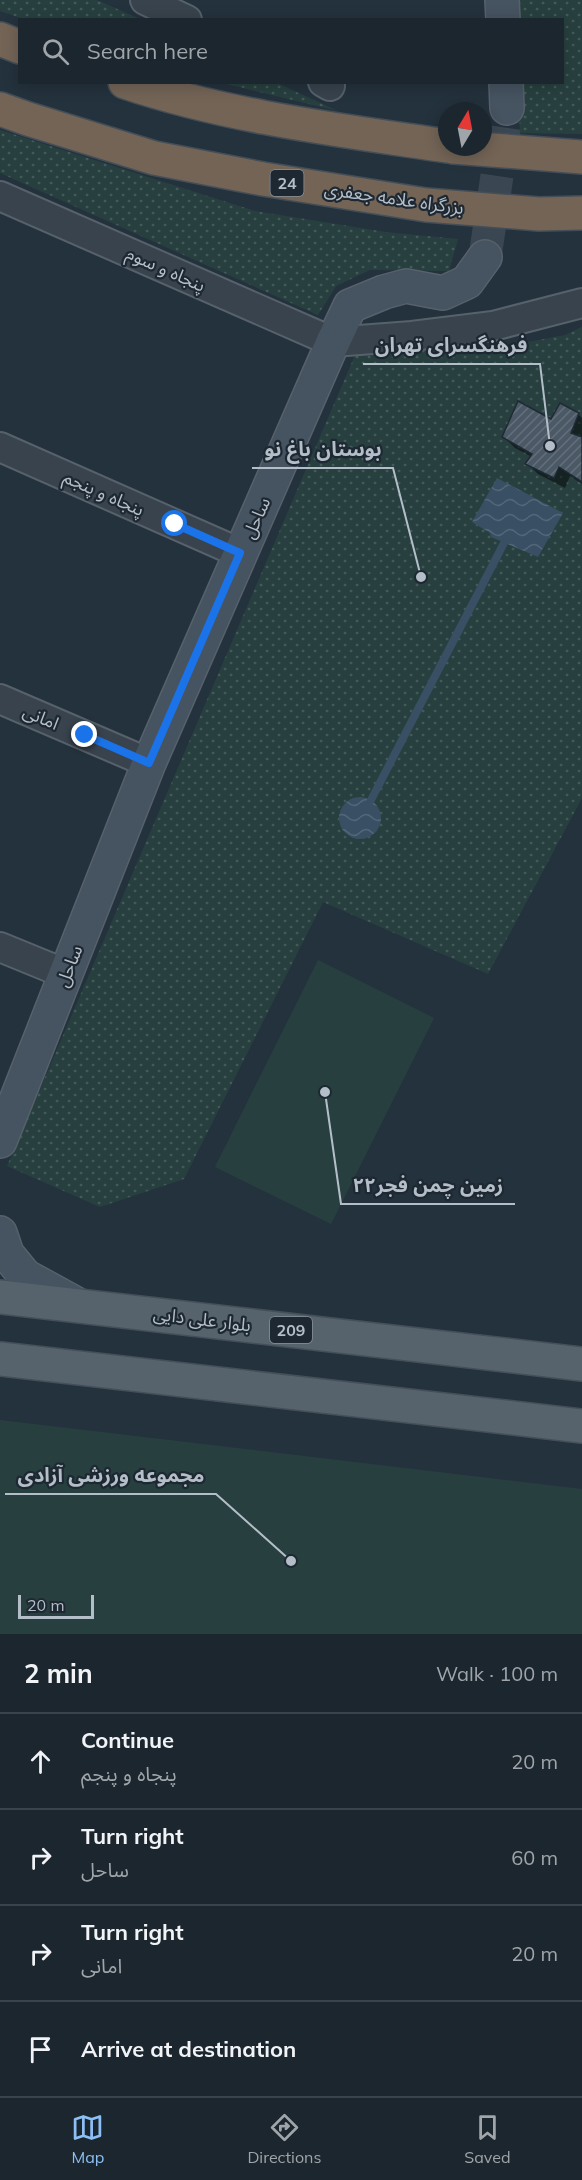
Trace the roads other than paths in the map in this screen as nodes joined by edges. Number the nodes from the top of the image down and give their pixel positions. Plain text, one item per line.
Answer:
1 (145, 0) edge
2 (502, 0) edge
3 (183, 18) edge
4 (503, 18) edge
5 (0, 39) edge
6 (18, 45) edge
7 (131, 84) edge
8 (0, 109) edge
9 (438, 145) edge
10 (492, 150) edge
11 (582, 158) edge
12 (0, 196) edge
13 (582, 213) edge
14 (485, 257) tunnel mouth
15 (582, 303) edge
16 (333, 342) junction
17 (0, 447) edge
18 (240, 553) junction
19 (0, 699) edge
20 (149, 763) junction
21 (0, 947) edge
22 (66, 974) junction
23 (0, 1141) edge
24 (0, 1233) edge
25 (0, 1297) edge
26 (78, 1305) junction
27 (0, 1359) edge
28 (582, 1364) edge
29 (582, 1426) edge

1 - 3 street
2 - 4 main road
5 - 6 highway
7 - 9 highway
8 - 13 highway, بزرگراه علامه جعفری / 24
10 - 11 highway
12 - 16 street, پنجاه و سوم
14 - 16 main road, ساحل
15 - 16 street
16 - 18 main road, ساحل
17 - 18 street, پنجاه و پنجم
18 - 20 main road, ساحل
19 - 20 street, امانی
20 - 22 main road, ساحل
21 - 22 street
22 - 23 main road, ساحل
24 - 26 main road
25 - 26 main road, بلوار علی دایی / 209
26 - 28 main road, بلوار علی دایی / 209
27 - 29 main road

